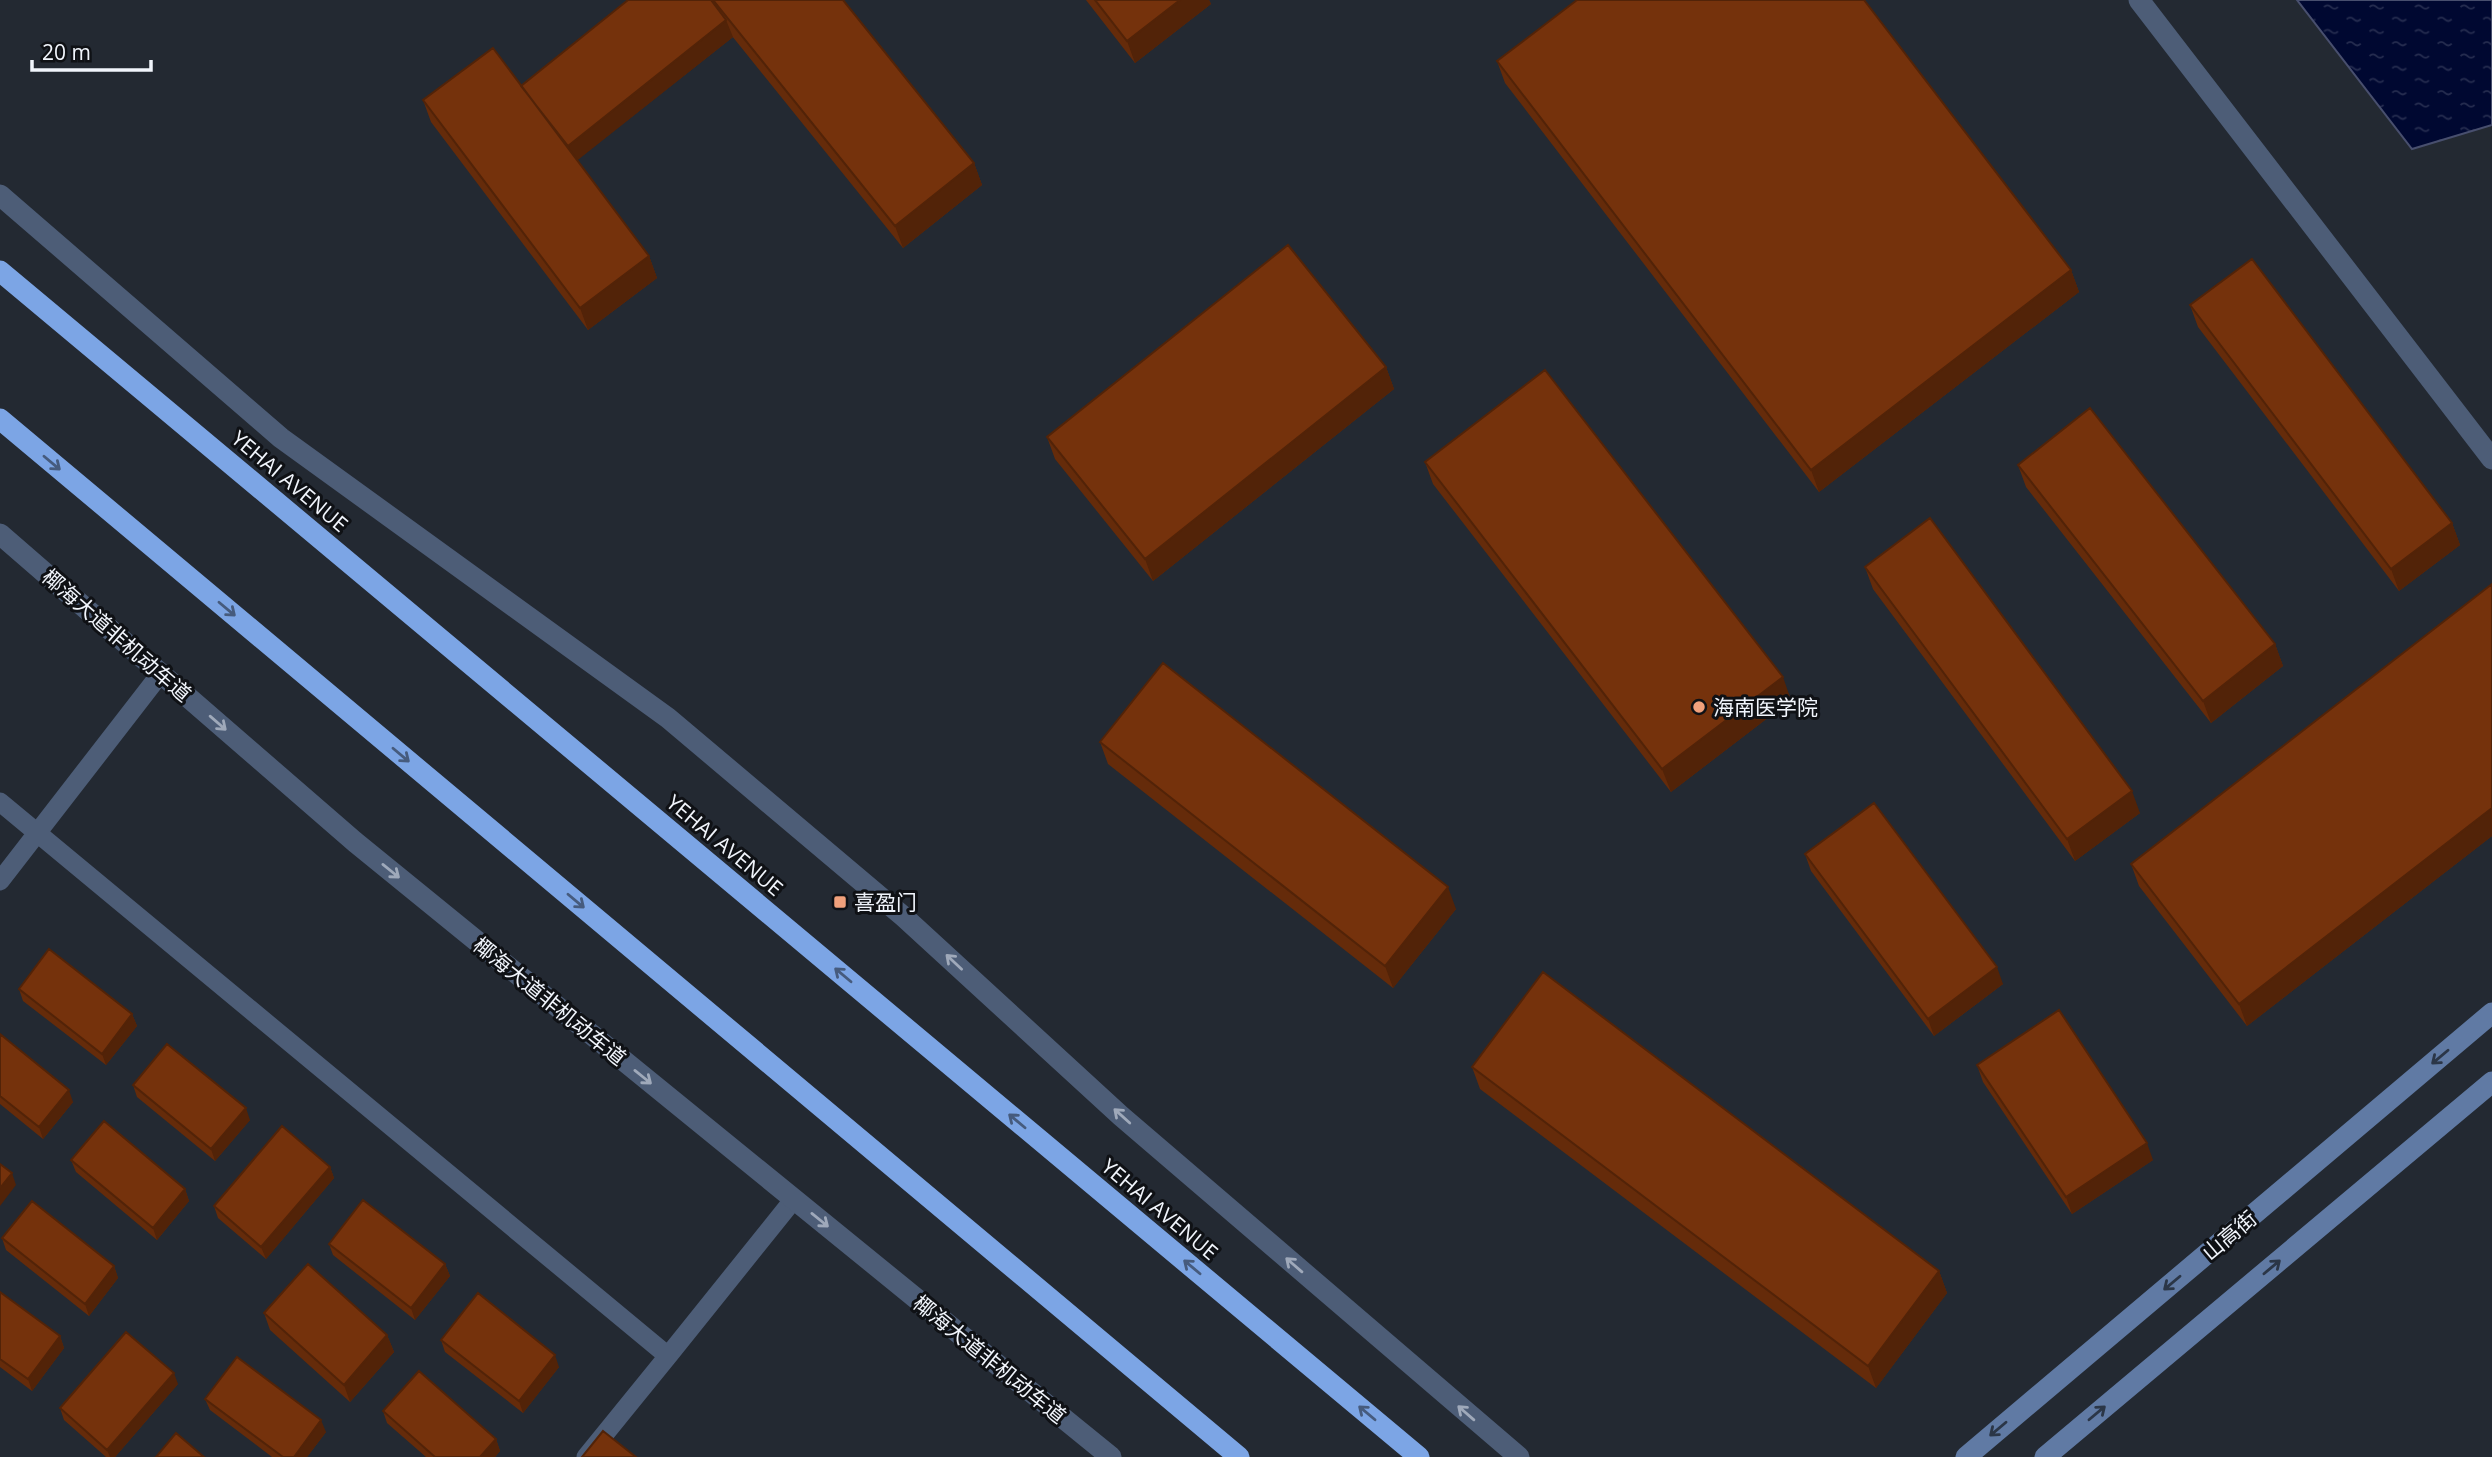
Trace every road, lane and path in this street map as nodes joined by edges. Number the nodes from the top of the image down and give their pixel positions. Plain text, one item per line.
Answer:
1 (2140, 0) edge
2 (0, 195) edge
3 (0, 271) edge
4 (0, 419) edge
5 (2492, 459) edge
6 (0, 534) edge
7 (161, 673) junction
8 (0, 802) edge
9 (0, 881) edge
10 (2492, 1013) edge
11 (2492, 1082) edge
12 (794, 1199) junction
13 (668, 1356) junction
14 (586, 1457) edge
15 (1111, 1457) edge
16 (1239, 1457) edge
17 (1419, 1457) edge
18 (1519, 1457) edge
19 (1966, 1457) edge
20 (2045, 1457) edge

1 - 5 street
18 -> 2 street
17 -> 3 highway, YEHAI AVENUE
4 -> 16 highway
6 - 7 street, 椰海大道非机动车道
7 - 9 lane
7 -> 12 street, 椰海大道非机动车道
8 - 13 lane
10 -> 19 main road, 山高街
20 -> 11 main road
12 - 13 lane
12 -> 15 street, 椰海大道非机动车道
13 - 14 lane

